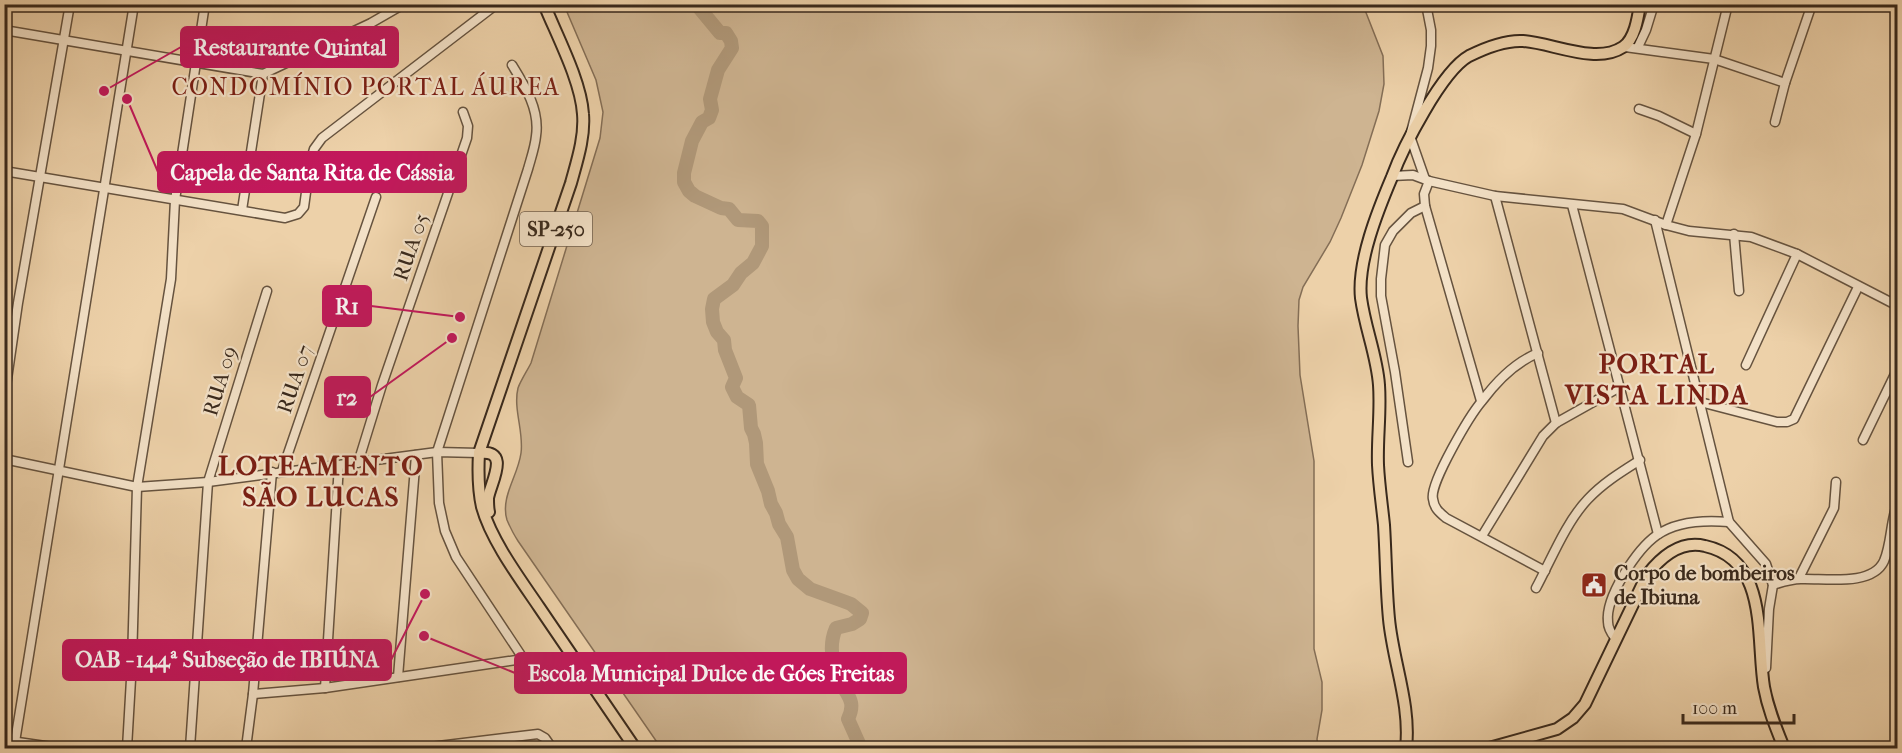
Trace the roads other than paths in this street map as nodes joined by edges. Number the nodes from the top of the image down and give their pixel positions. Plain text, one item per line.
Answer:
1 (70, 4) edge
2 (134, 4) edge
3 (205, 4) edge
4 (404, 4) edge
5 (497, 4) edge
6 (544, 4) edge
7 (1426, 4) edge
8 (1640, 4) edge
9 (1654, 4) edge
10 (1728, 4) edge
11 (1812, 4) edge
12 (6, 30) edge
13 (65, 40) junction
14 (1625, 47) junction
15 (1638, 47) junction
16 (127, 52) junction
17 (1714, 59) junction
18 (195, 62) junction
19 (512, 65) dead end
20 (263, 74) junction
21 (1785, 83) junction
22 (1639, 109) dead end
23 (463, 112) dead end
24 (1775, 122) dead end
25 (1696, 134) junction
26 (1410, 136) junction
27 (4, 171) edge
28 (1392, 176) junction
29 (40, 177) junction
30 (1427, 180) junction
31 (104, 188) junction
32 (1495, 196) junction
33 (376, 197) dead end
34 (175, 200) junction
35 (1572, 205) junction
36 (1425, 206) junction
37 (242, 210) junction
38 (1655, 220) junction
39 (1666, 225) junction
40 (1734, 234) junction
41 (1797, 254) junction
42 (1858, 287) junction
43 (267, 291) dead end
44 (1739, 291) dead end
45 (1898, 306) edge
46 (1538, 353) junction
47 (1746, 365) dead end
48 (1898, 368) edge
49 (1620, 387) junction
50 (4, 399) edge
51 (1481, 401) junction
52 (1700, 402) junction
53 (1556, 423) junction
54 (1863, 440) dead end
55 (437, 452) junction
56 (479, 453) junction
57 (416, 455) junction
58 (4, 459) edge
59 (1640, 460) junction
60 (1408, 462) dead end
61 (358, 463) junction
62 (339, 465) junction
63 (60, 470) junction
64 (282, 471) junction
65 (272, 472) junction
66 (208, 482) junction
67 (1836, 482) dead end
68 (137, 488) junction
69 (1898, 502) edge
70 (1729, 522) junction
71 (1658, 534) junction
72 (494, 536) junction
73 (1482, 536) junction
74 (1545, 572) junction
75 (1799, 579) junction
76 (1773, 585) junction
77 (1536, 588) dead end
78 (1615, 638) junction
79 (523, 659) junction
80 (398, 677) junction
81 (540, 684) dead end
82 (1764, 686) junction
83 (325, 688) junction
84 (253, 694) junction
85 (4, 740) edge
86 (14, 746) edge
87 (59, 748) edge
88 (127, 748) edge
89 (190, 748) edge
90 (246, 748) edge
91 (422, 748) edge
92 (552, 748) edge
93 (635, 748) edge
94 (1406, 748) edge
95 (1489, 748) edge
96 (1784, 748) edge

1 - 13 street
2 - 16 street
3 - 18 street
4 - 20 street
5 - 37 street
6 - 56 main road, SP-250
7 - 26 street
8 - 14 main road
9 - 15 street
10 - 17 street
11 - 21 street
12 - 13 street
13 - 16 street
13 - 29 street
14 - 15 street
14 - 26 main road
15 - 17 street
16 - 18 street
16 - 31 street
17 - 21 street
17 - 25 street
18 - 20 street
18 - 34 street
19 - 55 street
20 - 37 street
21 - 24 street
22 - 25 street
23 - 61 street, RUA 05
25 - 39 street
26 - 28 main road
26 - 30 street
27 - 29 street
28 - 30 street
28 - 94 main road
29 - 31 street
29 - 50 street
30 - 32 street
30 - 36 street
31 - 34 street
31 - 63 street
32 - 35 street
32 - 46 street
33 - 64 street, RUA 07
34 - 37 street
34 - 68 street
35 - 38 street
35 - 49 street
36 - 51 street
36 - 60 street
38 - 39 street
38 - 52 street
39 - 40 street
40 - 41 street
40 - 44 street
41 - 42 street
41 - 47 street
42 - 45 street
42 - 52 street
43 - 66 street, RUA 09
46 - 51 street
46 - 53 street
48 - 54 street
49 - 53 street
49 - 59 street
51 - 73 street
52 - 70 street
53 - 73 street
55 - 56 street
55 - 57 street
55 - 79 street
56 - 72 main road, SP-250
56 - 72 main road
57 - 61 street
57 - 80 street
58 - 63 street
59 - 71 street
59 - 74 street
61 - 62 street
62 - 64 street
62 - 83 street
63 - 68 street
63 - 86 street
64 - 65 street
65 - 66 street
65 - 84 street
66 - 68 street
66 - 89 street, RUA 09
67 - 75 street
68 - 88 street
69 - 75 street
70 - 71 street
70 - 76 street
71 - 78 street
72 - 93 main road, SP-250
73 - 74 street
74 - 77 street
75 - 76 street
76 - 82 street
78 - 82 main road
78 - 95 main road
79 - 80 street
79 - 81 street
80 - 83 street
82 - 96 main road
83 - 84 street
84 - 90 street
85 - 86 street
86 - 87 street
91 - 92 street

